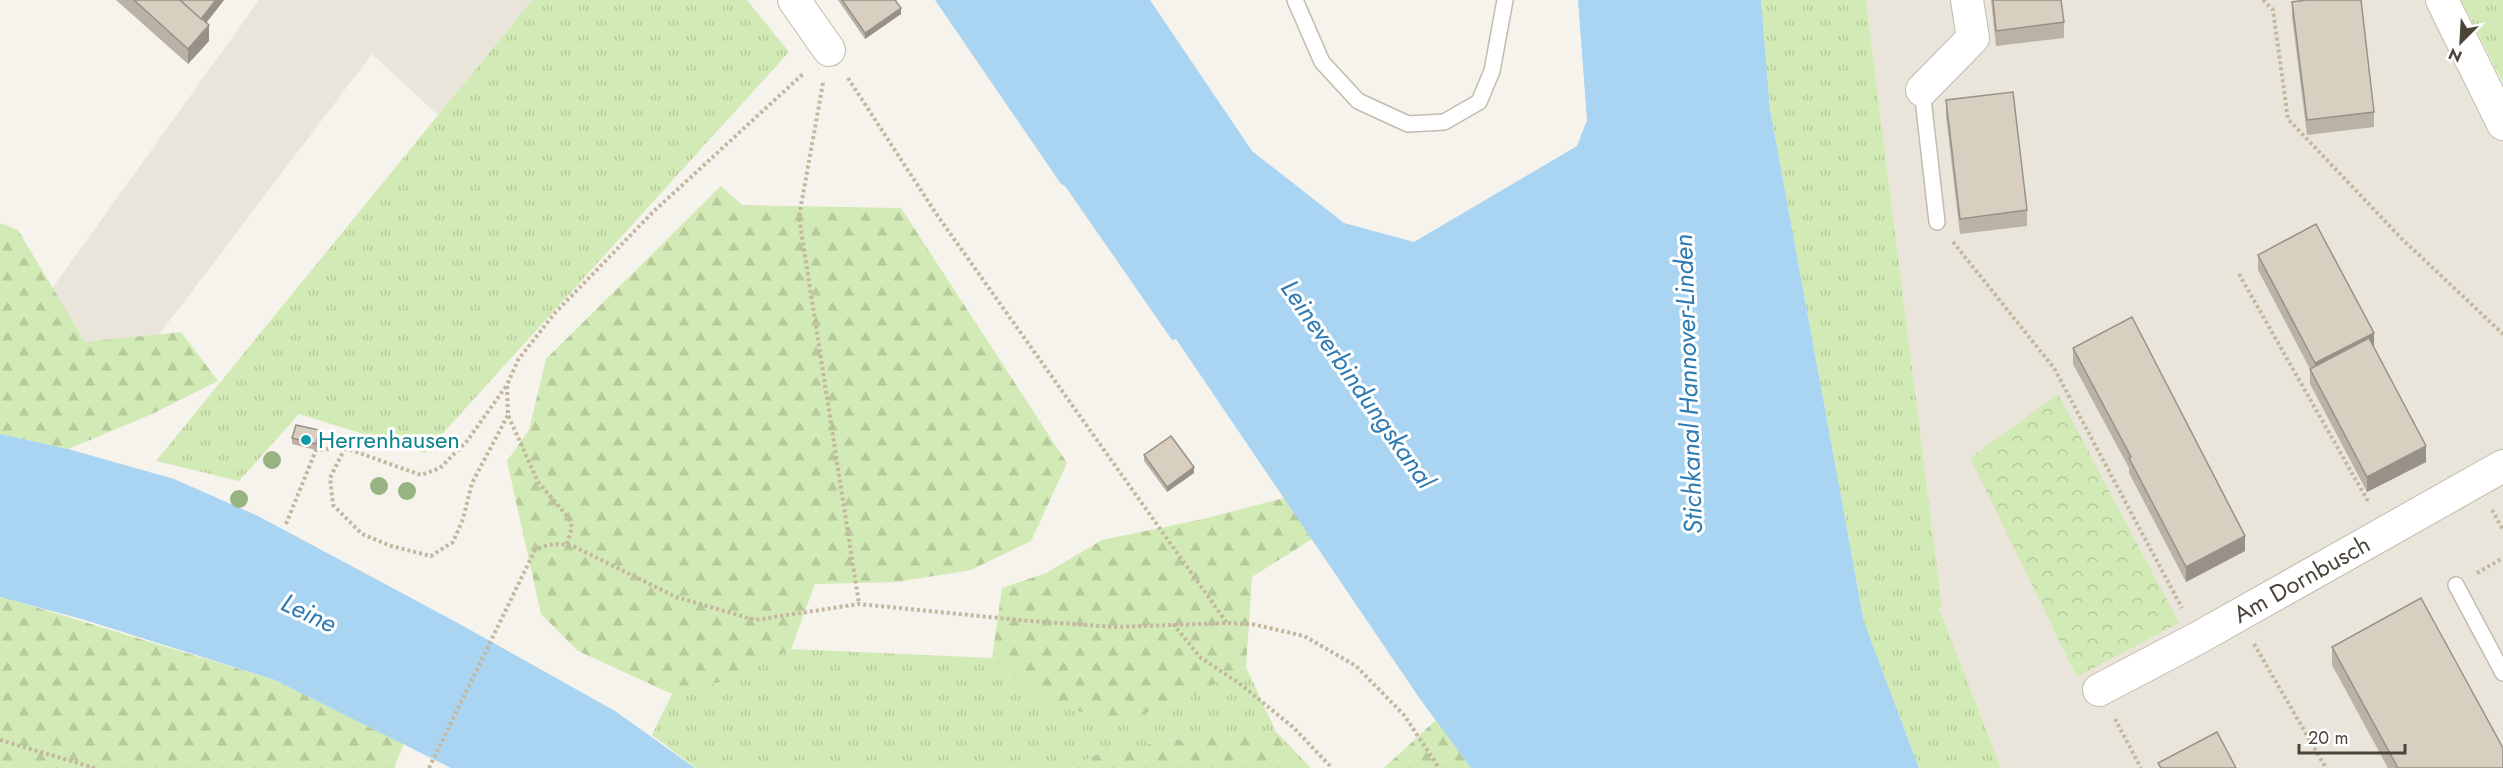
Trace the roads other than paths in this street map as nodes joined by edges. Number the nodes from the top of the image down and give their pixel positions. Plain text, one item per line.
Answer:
1 (794, 0) edge
2 (1295, 0) edge
3 (1505, 0) edge
4 (1967, 0) edge
5 (2442, 0) edge
6 (830, 50) road end
7 (1922, 90) joint
8 (2503, 124) edge
9 (1937, 222) road end
10 (2503, 466) edge
11 (2456, 585) dead end
12 (2503, 673) edge
13 (2099, 690) road end

1 - 6 street
2 - 3 lane
4 - 7 street
5 - 8 street
7 - 9 lane
10 - 13 street, Am Dornbusch
11 - 12 lane

